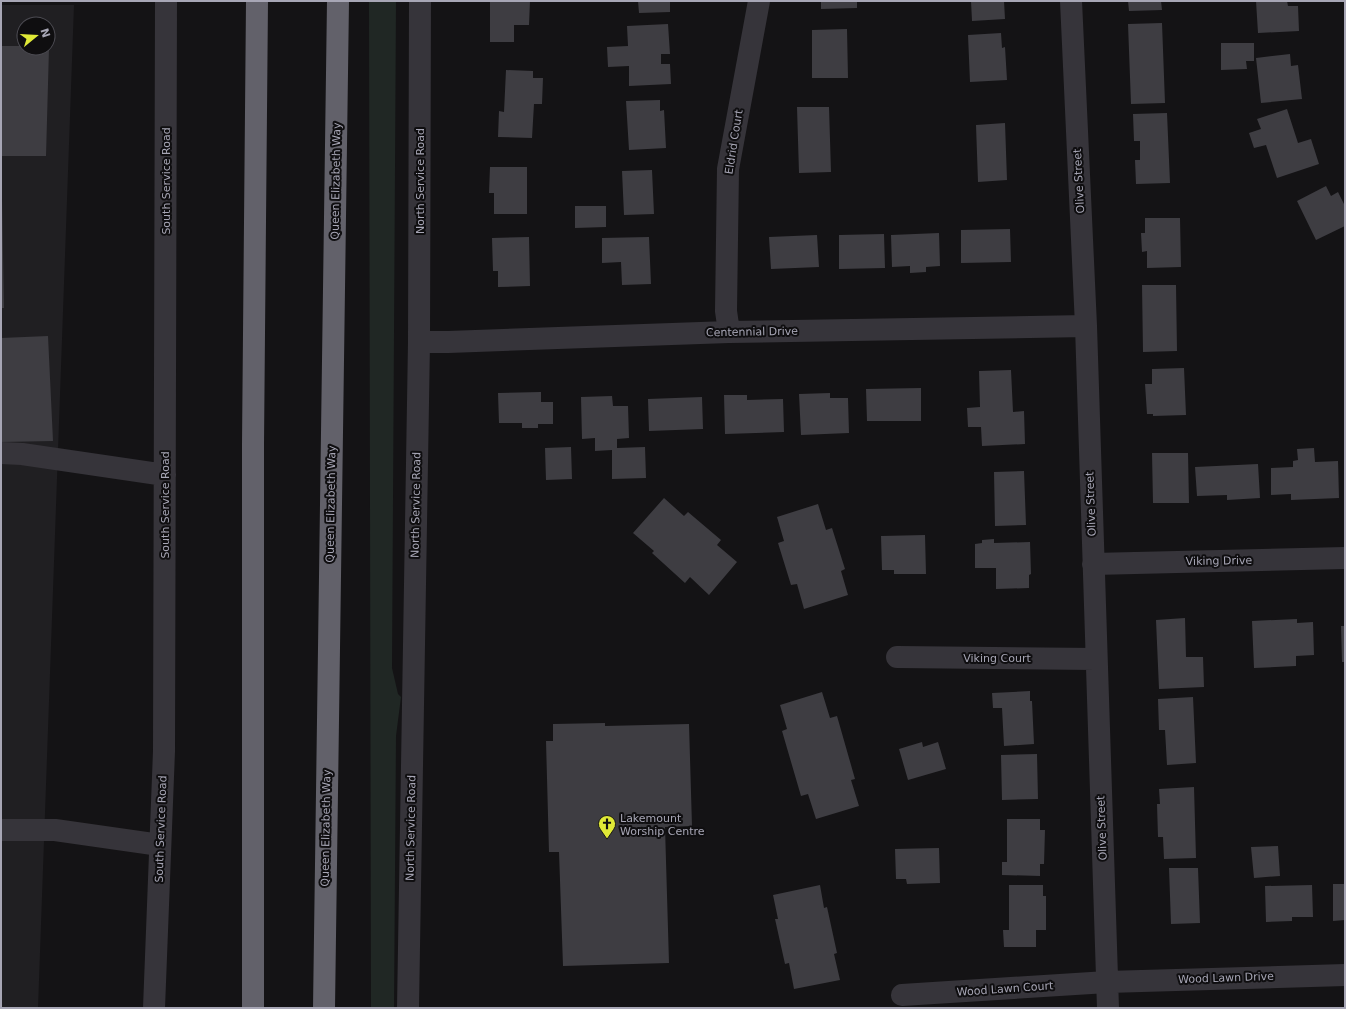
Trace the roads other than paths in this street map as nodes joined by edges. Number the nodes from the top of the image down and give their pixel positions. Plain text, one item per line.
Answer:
1 (166, 1) edge
2 (257, 1) edge
3 (338, 1) edge
4 (420, 1) edge
5 (759, 1) edge
6 (1071, 1) edge
7 (1086, 326) junction
8 (729, 332) junction
9 (419, 342) junction
10 (1, 453) edge
11 (165, 475) junction
12 (1345, 558) edge
13 (1093, 564) junction
14 (897, 657) dead end
15 (1096, 658) junction
16 (1, 830) edge
17 (160, 845) junction
18 (1345, 975) edge
19 (1107, 982) junction
20 (902, 995) dead end
21 (154, 1008) edge
22 (253, 1008) edge
23 (324, 1008) edge
24 (408, 1008) edge
25 (1108, 1008) edge

1 - 11 street, South Service Road
2 - 22 highway
3 - 23 highway, Queen Elizabeth Way
4 - 9 street, North Service Road
5 - 8 street, Eldrid Court
6 - 7 street, Olive Street
7 - 8 street, Centennial Drive
7 - 13 street, Olive Street
8 - 9 street, Centennial Drive
9 - 24 street, North Service Road
10 - 11 street
11 - 17 street, South Service Road
12 - 13 street, Viking Drive
13 - 15 street, Olive Street
14 - 15 street, Viking Court
15 - 19 street, Olive Street
16 - 17 street
17 - 21 street, South Service Road
18 - 19 street, Wood Lawn Drive
19 - 20 street, Wood Lawn Court
19 - 25 street, Olive Street

